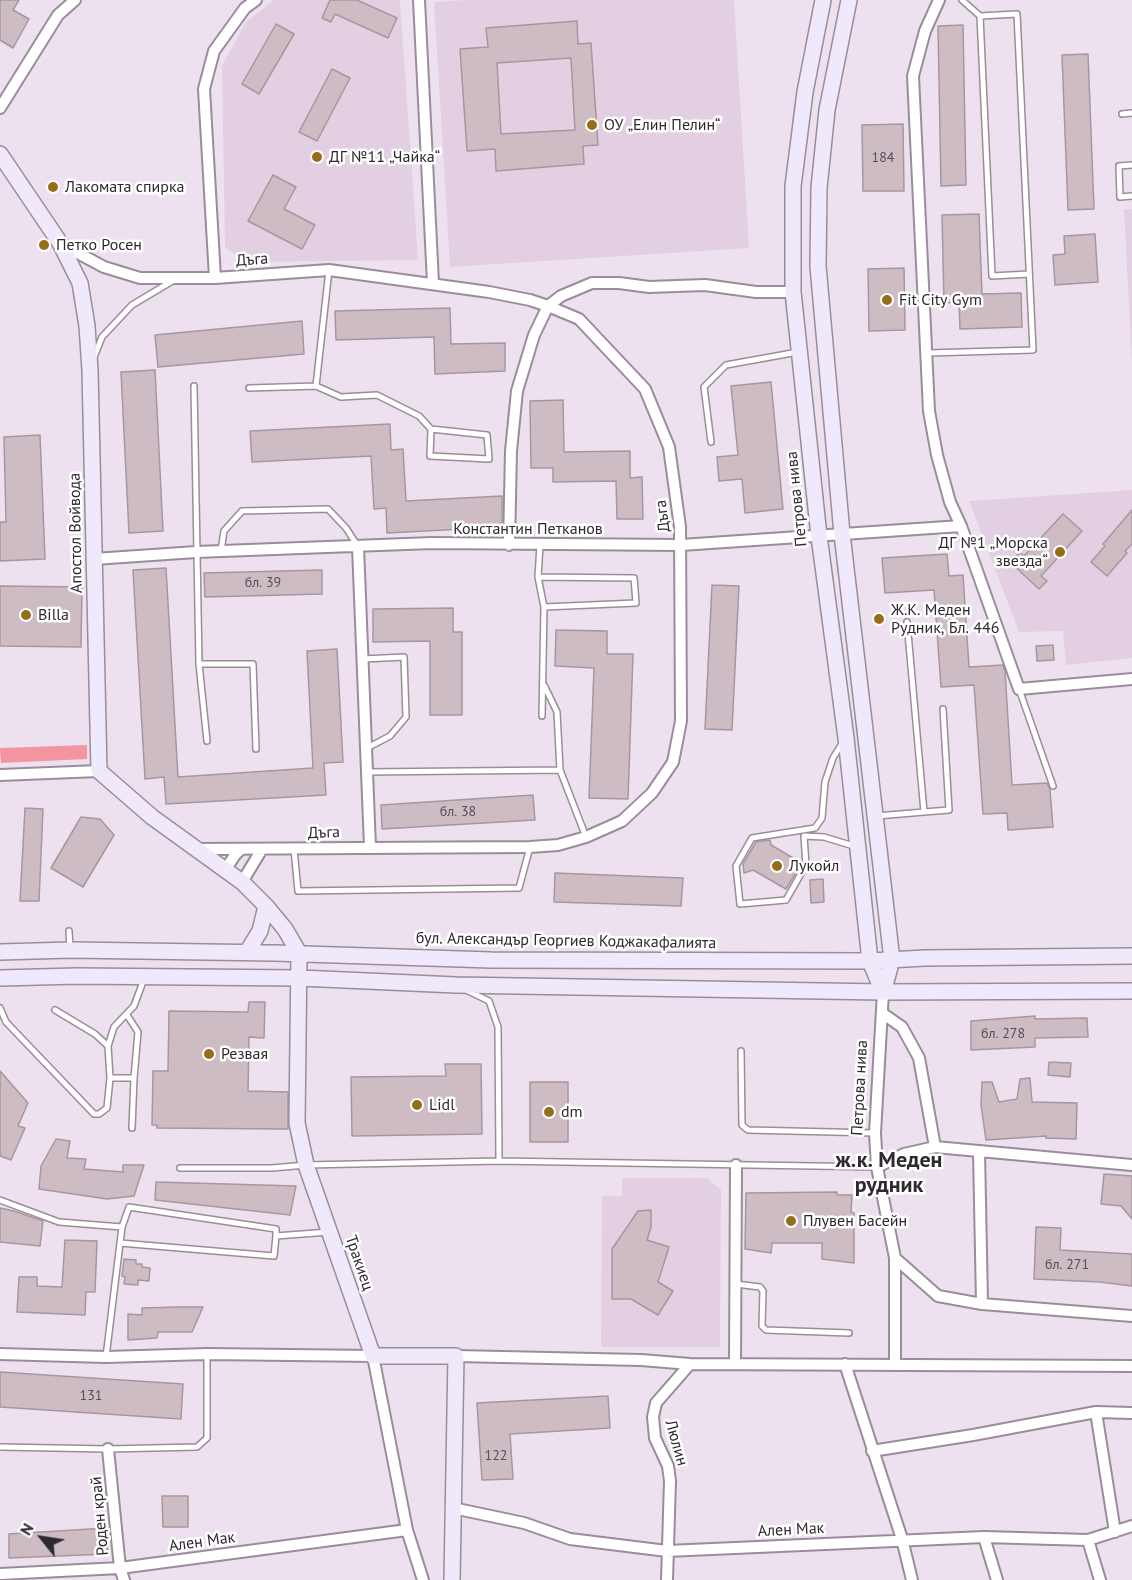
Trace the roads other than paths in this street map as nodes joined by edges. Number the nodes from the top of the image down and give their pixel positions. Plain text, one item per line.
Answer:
1 (75, 0) edge
2 (256, 0) edge
3 (419, 0) edge
4 (823, 0) edge
5 (849, 0) edge
6 (939, 0) edge
7 (962, 0) edge
8 (980, 16) junction
9 (0, 108) edge
10 (1132, 113) edge
11 (1122, 114) dead end
12 (0, 154) edge
13 (1132, 165) edge
14 (1132, 196) edge
15 (60, 243) junction
16 (329, 270) junction
17 (1029, 274) junction
18 (214, 278) junction
19 (176, 279) junction
20 (433, 283) junction
21 (793, 292) junction
22 (548, 306) junction
23 (800, 351) junction
24 (927, 353) junction
25 (90, 370) junction
26 (194, 386) dead end
27 (316, 386) junction
28 (249, 388) dead end
29 (431, 429) junction
30 (711, 442) dead end
31 (961, 526) junction
32 (842, 534) junction
33 (819, 536) junction
34 (509, 544) junction
35 (540, 544) junction
36 (681, 545) junction
37 (358, 547) junction
38 (221, 551) junction
39 (196, 552) junction
40 (94, 559) junction
41 (538, 577) junction
42 (544, 607) junction
43 (907, 622) dead end
44 (363, 659) junction
45 (199, 664) junction
46 (1132, 679) edge
47 (543, 682) junction
48 (1019, 689) junction
49 (943, 709) dead end
50 (543, 716) dead end
51 (846, 738) junction
52 (207, 741) dead end
53 (256, 749) dead end
54 (366, 749) junction
55 (560, 770) junction
56 (99, 771) junction
57 (366, 772) junction
58 (0, 775) edge
59 (1053, 786) dead end
60 (924, 812) junction
61 (875, 816) junction
62 (804, 833) junction
63 (586, 837) junction
64 (370, 847) junction
65 (530, 847) junction
66 (857, 847) junction
67 (195, 849) junction
68 (241, 849) junction
69 (262, 849) junction
70 (294, 849) junction
71 (225, 870) junction
72 (242, 882) junction
73 (266, 906) junction
74 (69, 932) dead end
75 (70, 950) junction
76 (0, 952) edge
77 (247, 952) junction
78 (299, 953) junction
79 (1132, 956) edge
80 (892, 960) junction
81 (870, 961) junction
82 (144, 977) junction
83 (0, 978) edge
84 (300, 978) junction
85 (456, 985) junction
86 (1132, 991) edge
87 (883, 992) junction
88 (0, 1008) edge
89 (55, 1010) dead end
90 (882, 1013) junction
91 (127, 1015) junction
92 (108, 1046) junction
93 (741, 1051) dead end
94 (110, 1078) junction
95 (134, 1078) junction
96 (132, 1128) dead end
97 (875, 1133) junction
98 (936, 1147) junction
99 (978, 1151) junction
100 (499, 1161) junction
101 (306, 1165) junction
102 (1132, 1165) edge
103 (736, 1166) junction
104 (877, 1167) junction
105 (180, 1168) dead end
106 (0, 1200) edge
107 (122, 1227) junction
108 (329, 1232) junction
109 (276, 1236) junction
110 (120, 1243) junction
111 (895, 1258) junction
112 (736, 1284) junction
113 (982, 1304) junction
114 (1132, 1316) edge
115 (849, 1334) dead end
116 (0, 1354) edge
117 (207, 1354) junction
118 (373, 1356) junction
119 (456, 1356) junction
120 (106, 1357) junction
121 (690, 1364) junction
122 (735, 1364) junction
123 (845, 1365) junction
124 (895, 1365) junction
125 (1132, 1366) edge
126 (1096, 1412) junction
127 (1132, 1413) edge
128 (0, 1447) edge
129 (108, 1449) junction
130 (872, 1451) junction
131 (453, 1508) junction
132 (1132, 1526) edge
133 (407, 1530) junction
134 (1115, 1532) junction
135 (984, 1537) junction
136 (902, 1539) junction
137 (1088, 1540) junction
138 (667, 1551) junction
139 (120, 1568) junction
140 (0, 1574) edge
141 (124, 1580) edge
142 (423, 1580) edge
143 (452, 1580) edge
144 (667, 1580) edge
145 (912, 1580) edge
146 (997, 1580) edge
147 (1101, 1580) edge

1 - 9 street
2 - 18 street
3 - 20 street
4 - 21 street, Петрова нива
5 - 32 street, Петрова нива
6 - 24 street
7 - 8 lane
8 - 17 lane
8 - 17 lane
10 - 11 lane
12 - 15 street, Апостол Войвода
13 - 14 lane
15 - 19 street, Дъга
15 - 25 street, Апостол Войвода
16 - 18 street, Дъга
16 - 20 street, Дъга
16 - 27 lane
17 - 24 lane
18 - 19 street, Дъга
19 - 25 lane
20 - 22 street, Дъга
21 - 22 street
21 - 23 street, Петрова нива
22 - 34 street
22 - 36 street, Дъга
23 - 30 lane
23 - 33 street, Петрова нива
24 - 31 street
25 - 40 street, Апостол Войвода
26 - 39 lane
27 - 28 lane
27 - 29 lane
29 - 29 lane
31 - 32 street, Константин Петканов
31 - 48 street
32 - 33 street, Константин Петканов
32 - 61 street, Петрова нива
33 - 36 street, Константин Петканов
33 - 51 street, Петрова нива
34 - 35 street, Константин Петканов
34 - 37 street, Константин Петканов
35 - 36 street, Константин Петканов
35 - 41 lane
36 - 63 street, Дъга
37 - 38 street, Константин Петканов
37 - 38 lane
37 - 44 street
38 - 39 street, Константин Петканов
39 - 40 street, Константин Петканов
39 - 45 lane
40 - 56 street, Апостол Войвода
41 - 42 lane
41 - 42 lane
42 - 47 lane
43 - 60 lane
44 - 54 street
44 - 54 lane
45 - 52 lane
45 - 53 lane
46 - 48 street
47 - 50 lane
47 - 55 lane
48 - 59 lane
49 - 60 lane
51 - 62 lane
51 - 66 street, Петрова нива
54 - 57 street
55 - 57 lane
55 - 63 lane
56 - 58 street
56 - 67 street
57 - 64 street
60 - 61 lane
61 - 80 street, Петрова нива
62 - 62 lane
62 - 66 lane
63 - 65 street, Дъга
64 - 65 street, Дъга
64 - 70 street, Дъга
65 - 70 lane
66 - 81 street, Петрова нива
67 - 68 street, Дъга
67 - 71 street
68 - 69 street, Дъга
68 - 71 street
69 - 70 street, Дъга
69 - 72 street
71 - 72 street
72 - 73 street
73 - 77 street
73 - 78 street
74 - 75 lane
75 - 76 street, бул. Александър Георгиев Коджакафалията
75 - 77 street, бул. Александър Георгиев Коджакафалията
77 - 78 street, бул. Александър Георгиев Коджакафалията
78 - 81 street, бул. Александър Георгиев Коджакафалията
78 - 84 street, Тракиец
79 - 80 street, бул. Александър Георгиев Коджакафалията
80 - 81 street, бул. Александър Георгиев Коджакафалията
80 - 87 street, Петрова нива
81 - 87 street, Петрова нива
82 - 83 street
82 - 84 street
82 - 91 lane
84 - 85 street
84 - 101 street, Тракиец
85 - 87 street
85 - 100 lane
86 - 87 street
87 - 90 street, Петрова нива
88 - 94 lane
89 - 92 lane
90 - 97 street, Петрова нива
90 - 98 street
91 - 92 lane
91 - 95 lane
92 - 94 lane
93 - 97 lane
94 - 95 lane
95 - 96 lane
97 - 104 street, Петрова нива
98 - 99 street
98 - 104 street
99 - 102 street
99 - 113 street
100 - 101 lane
100 - 103 lane
101 - 105 lane
101 - 108 street, Тракиец
103 - 104 lane
103 - 112 street
104 - 111 street, Петрова нива
106 - 107 lane
107 - 109 lane
107 - 110 lane
108 - 109 lane
108 - 118 street, Тракиец
109 - 110 lane
110 - 120 lane
111 - 113 street
111 - 124 street, Петрова нива
112 - 115 lane
112 - 122 street
113 - 114 street
116 - 120 street
117 - 118 street
117 - 120 street
117 - 129 lane
118 - 119 street
118 - 133 street, Тракиец
119 - 121 street
119 - 131 street
121 - 122 street
121 - 138 street, Люлин
122 - 123 street
123 - 124 street
123 - 130 street
124 - 125 street
126 - 127 street
126 - 130 street
126 - 134 street
128 - 129 lane
129 - 139 street, Роден край
130 - 136 street
131 - 138 street, Ален Мак
131 - 143 street
132 - 134 street, Ален Мак
133 - 139 street, Ален Мак
133 - 142 street, Тракиец
134 - 137 street, Ален Мак
135 - 136 street, Ален Мак
135 - 137 street, Ален Мак
135 - 146 street
136 - 138 street, Ален Мак
136 - 145 street
137 - 147 street
138 - 144 street, Люлин
139 - 140 street, Ален Мак
139 - 141 street, Роден край

